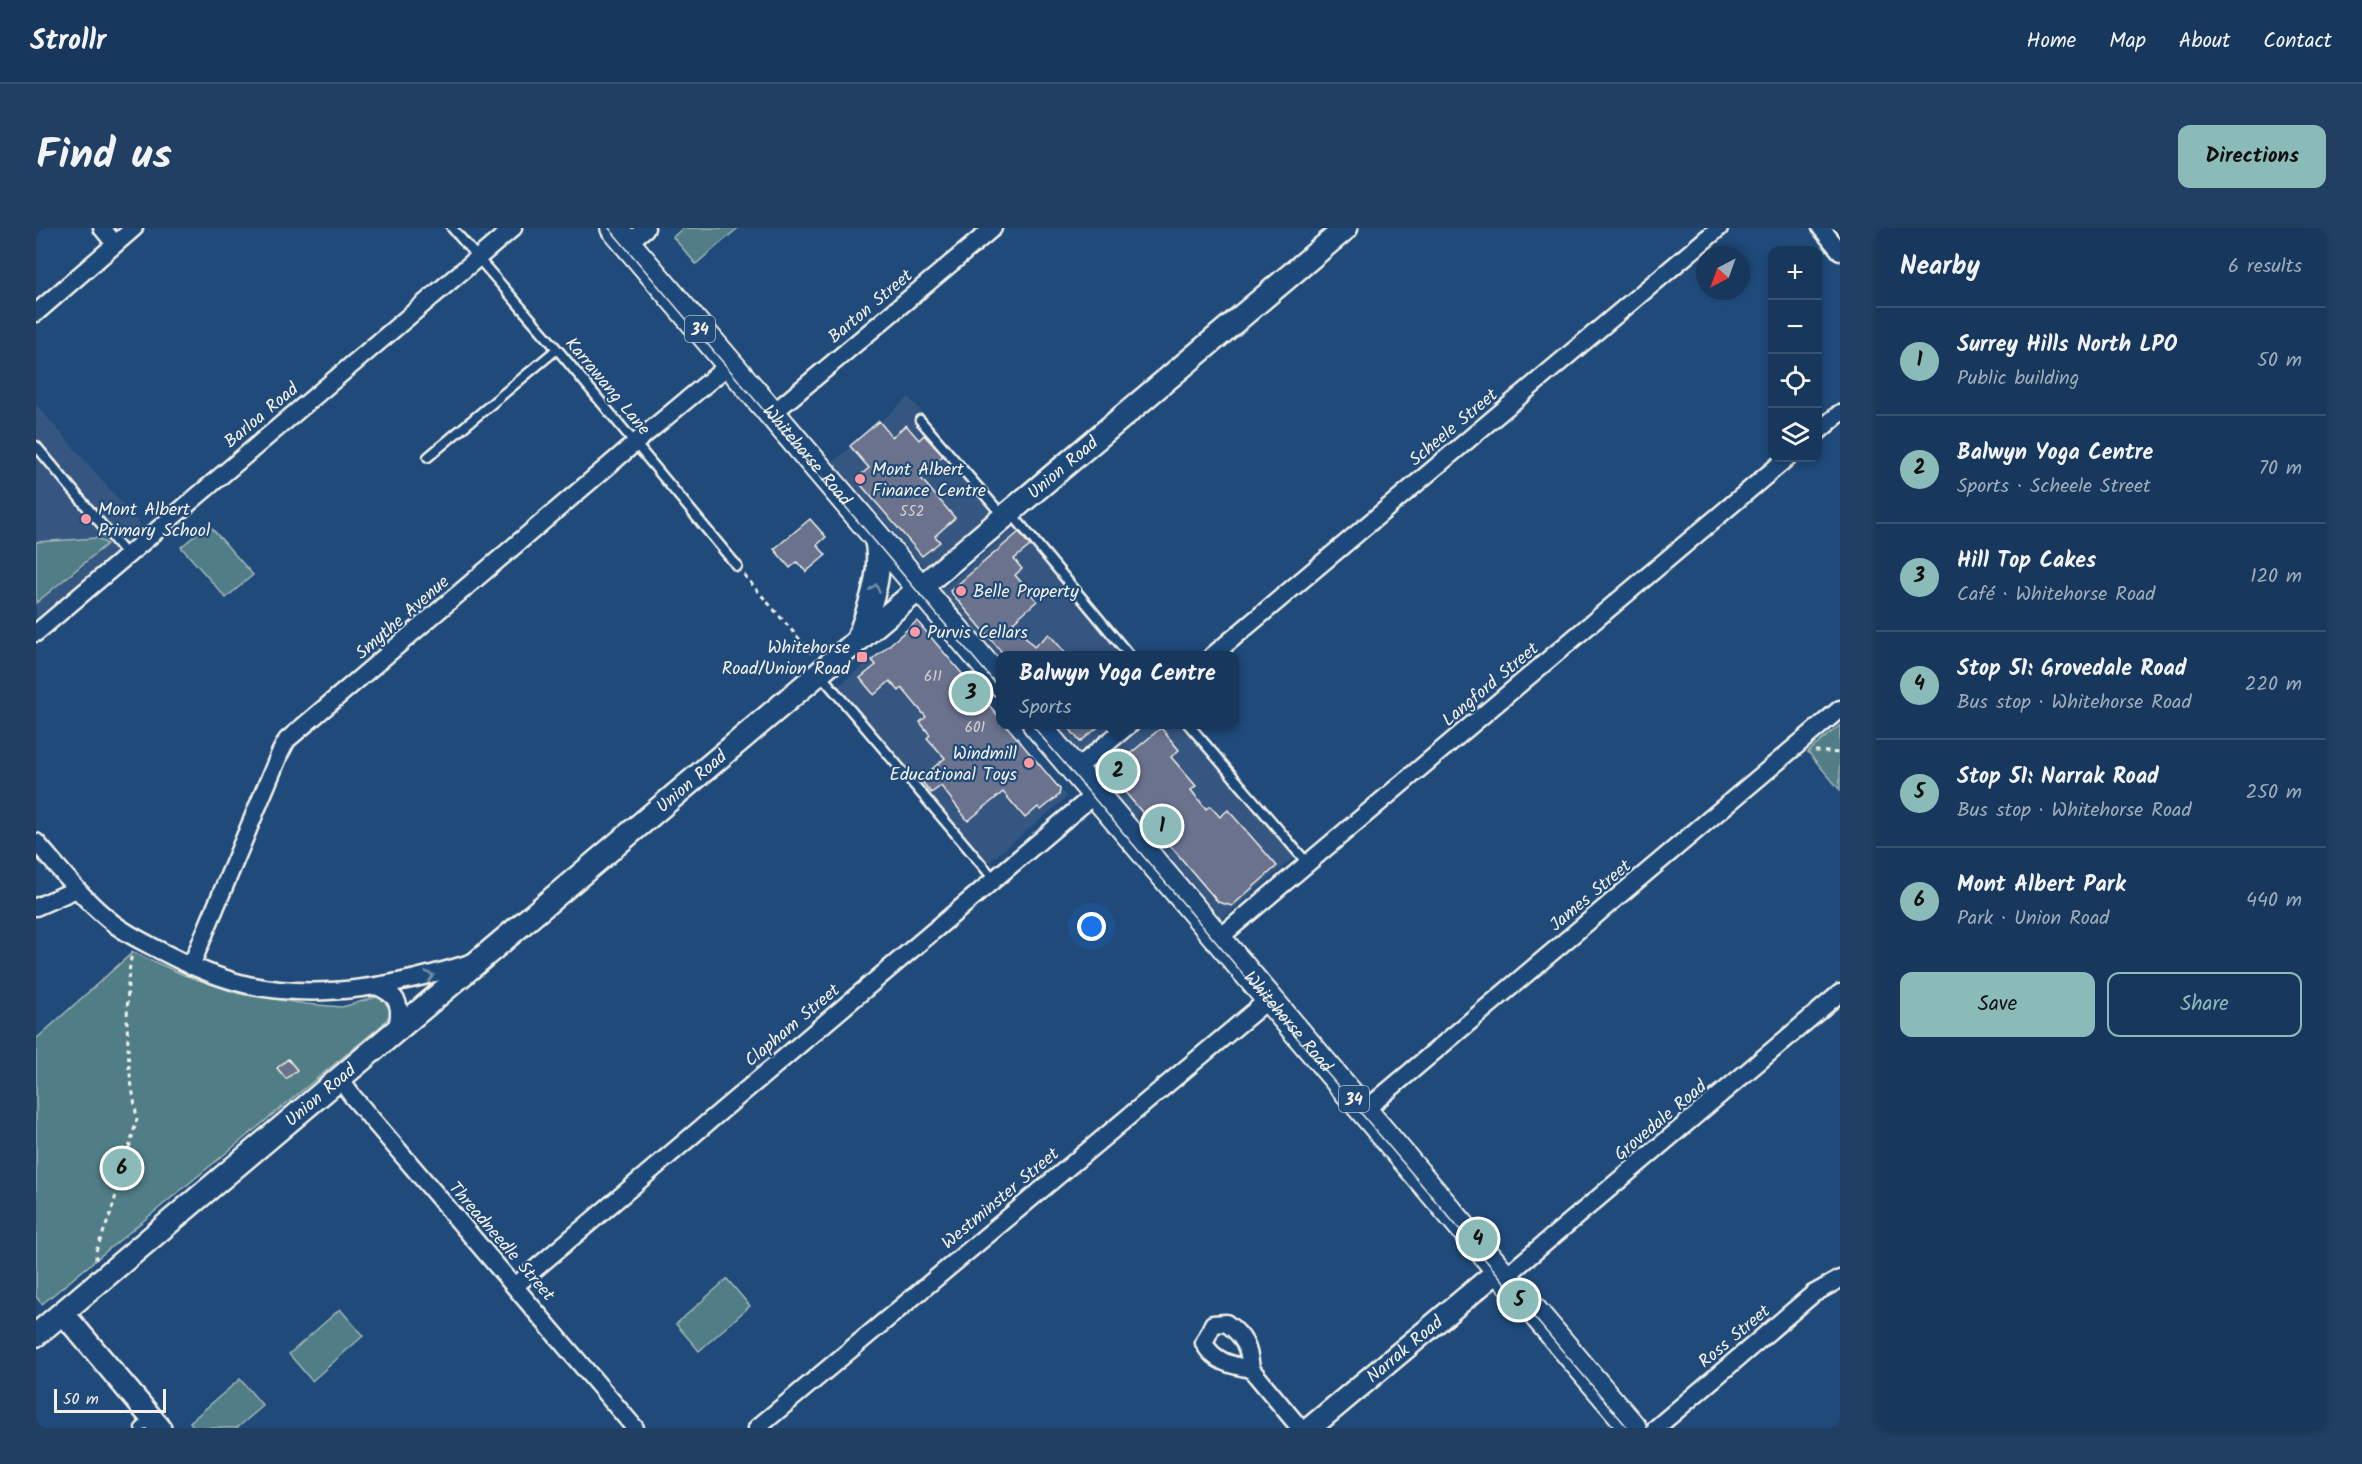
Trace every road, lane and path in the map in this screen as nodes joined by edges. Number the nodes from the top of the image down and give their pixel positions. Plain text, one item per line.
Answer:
1 (102, 228) edge
2 (134, 228) edge
3 (452, 228) edge
4 (513, 228) edge
5 (993, 228) edge
6 (1346, 228) edge
7 (1719, 228) edge
8 (1821, 228) edge
9 (629, 233) edge
10 (115, 244) junction
11 (1840, 251) edge
12 (478, 258) junction
13 (36, 313) edge
14 (557, 349) junction
15 (730, 364) junction
16 (1840, 413) edge
17 (772, 414) junction
18 (920, 420) dead end
19 (1822, 429) edge
20 (635, 443) junction
21 (36, 446) edge
22 (428, 457) dead end
23 (1782, 462) edge
24 (1006, 514) junction
25 (875, 535) junction
26 (127, 555) junction
27 (737, 566) joint
28 (919, 587) junction
29 (36, 633) edge
30 (858, 639) junction
31 (1126, 651) edge
32 (1218, 651) edge
33 (821, 670) junction
34 (996, 677) edge
35 (1840, 709) edge
36 (1040, 729) edge
37 (1124, 729) edge
38 (1192, 729) edge
39 (1075, 770) junction
40 (1095, 794) junction
41 (36, 842) edge
42 (1308, 864) junction
43 (994, 879) junction
44 (77, 889) junction
45 (36, 907) edge
46 (134, 937) junction
47 (1218, 939) junction
48 (482, 959) junction
49 (192, 966) junction
50 (376, 986) junction
51 (1840, 993) edge
52 (1269, 999) junction
53 (396, 1030) junction
54 (339, 1078) junction
55 (1364, 1111) junction
56 (96, 1260) dead end
57 (1502, 1273) junction
58 (1840, 1279) edge
59 (515, 1286) junction
60 (63, 1312) junction
61 (36, 1335) edge
62 (1251, 1369) dead end
63 (150, 1425) edge
64 (635, 1428) edge
65 (757, 1428) edge
66 (1300, 1428) edge
67 (1310, 1428) edge
68 (1634, 1428) edge
69 (1656, 1428) edge

1 - 10 street
2 - 10 street
3 - 12 lane, Karrawang Lane
4 - 12 street, Barloa Road
5 - 17 street, Barton Street
6 - 24 main road, Union Road
7 - 32 street, Scheele Street
8 - 11 street
9 - 15 main road, Whitehorse Road / 34
10 - 13 street
12 - 14 lane, Karrawang Lane
12 - 26 street, Barloa Road
14 - 20 lane, Karrawang Lane
14 - 22 lane
15 - 17 main road, Whitehorse Road / 34
15 - 20 street, Smythe Avenue
16 - 19 street
17 - 25 main road, Whitehorse Road / 34
18 - 24 lane
20 - 27 lane, Karrawang Lane
20 - 49 street, Smythe Avenue
21 - 26 lane
23 - 42 street, Langford Street
24 - 28 main road, Union Road
24 - 31 lane
25 - 28 main road, Whitehorse Road / 34
30 -> 25 main road
26 - 29 street, Barloa Road
27 - 33 path
28 - 30 main road, Union Road
28 - 34 main road, Whitehorse Road / 34
30 - 33 main road, Union Road
33 - 43 lane
33 - 48 main road, Union Road
35 - 55 street, James Street
36 - 39 main road, Whitehorse Road / 34
37 - 39 street
38 - 42 lane
39 - 40 main road, Whitehorse Road / 34
40 - 43 street, Clapham Street
40 - 47 main road, Whitehorse Road / 34
41 - 44 street
42 - 47 street, Langford Street
43 - 59 street, Clapham Street
44 - 45 street
44 - 46 street
46 - 49 street
46 - 56 path
47 - 52 main road, Whitehorse Road / 34
50 -> 48 street
48 - 53 main road, Union Road
49 - 50 street
50 - 53 street
51 - 57 street, Grovedale Road
52 - 55 main road, Whitehorse Road / 34
52 - 65 street, Westminster Street
53 - 54 main road, Union Road
54 - 59 street, Threadneedle Street
54 - 60 main road, Union Road
55 - 57 main road, Whitehorse Road / 34
57 - 67 street, Narrak Road
57 - 68 main road, Whitehorse Road / 34
58 - 69 street, Ross Street
59 - 64 street, Threadneedle Street
60 - 61 main road, Union Road
60 - 63 street
62 - 66 street

